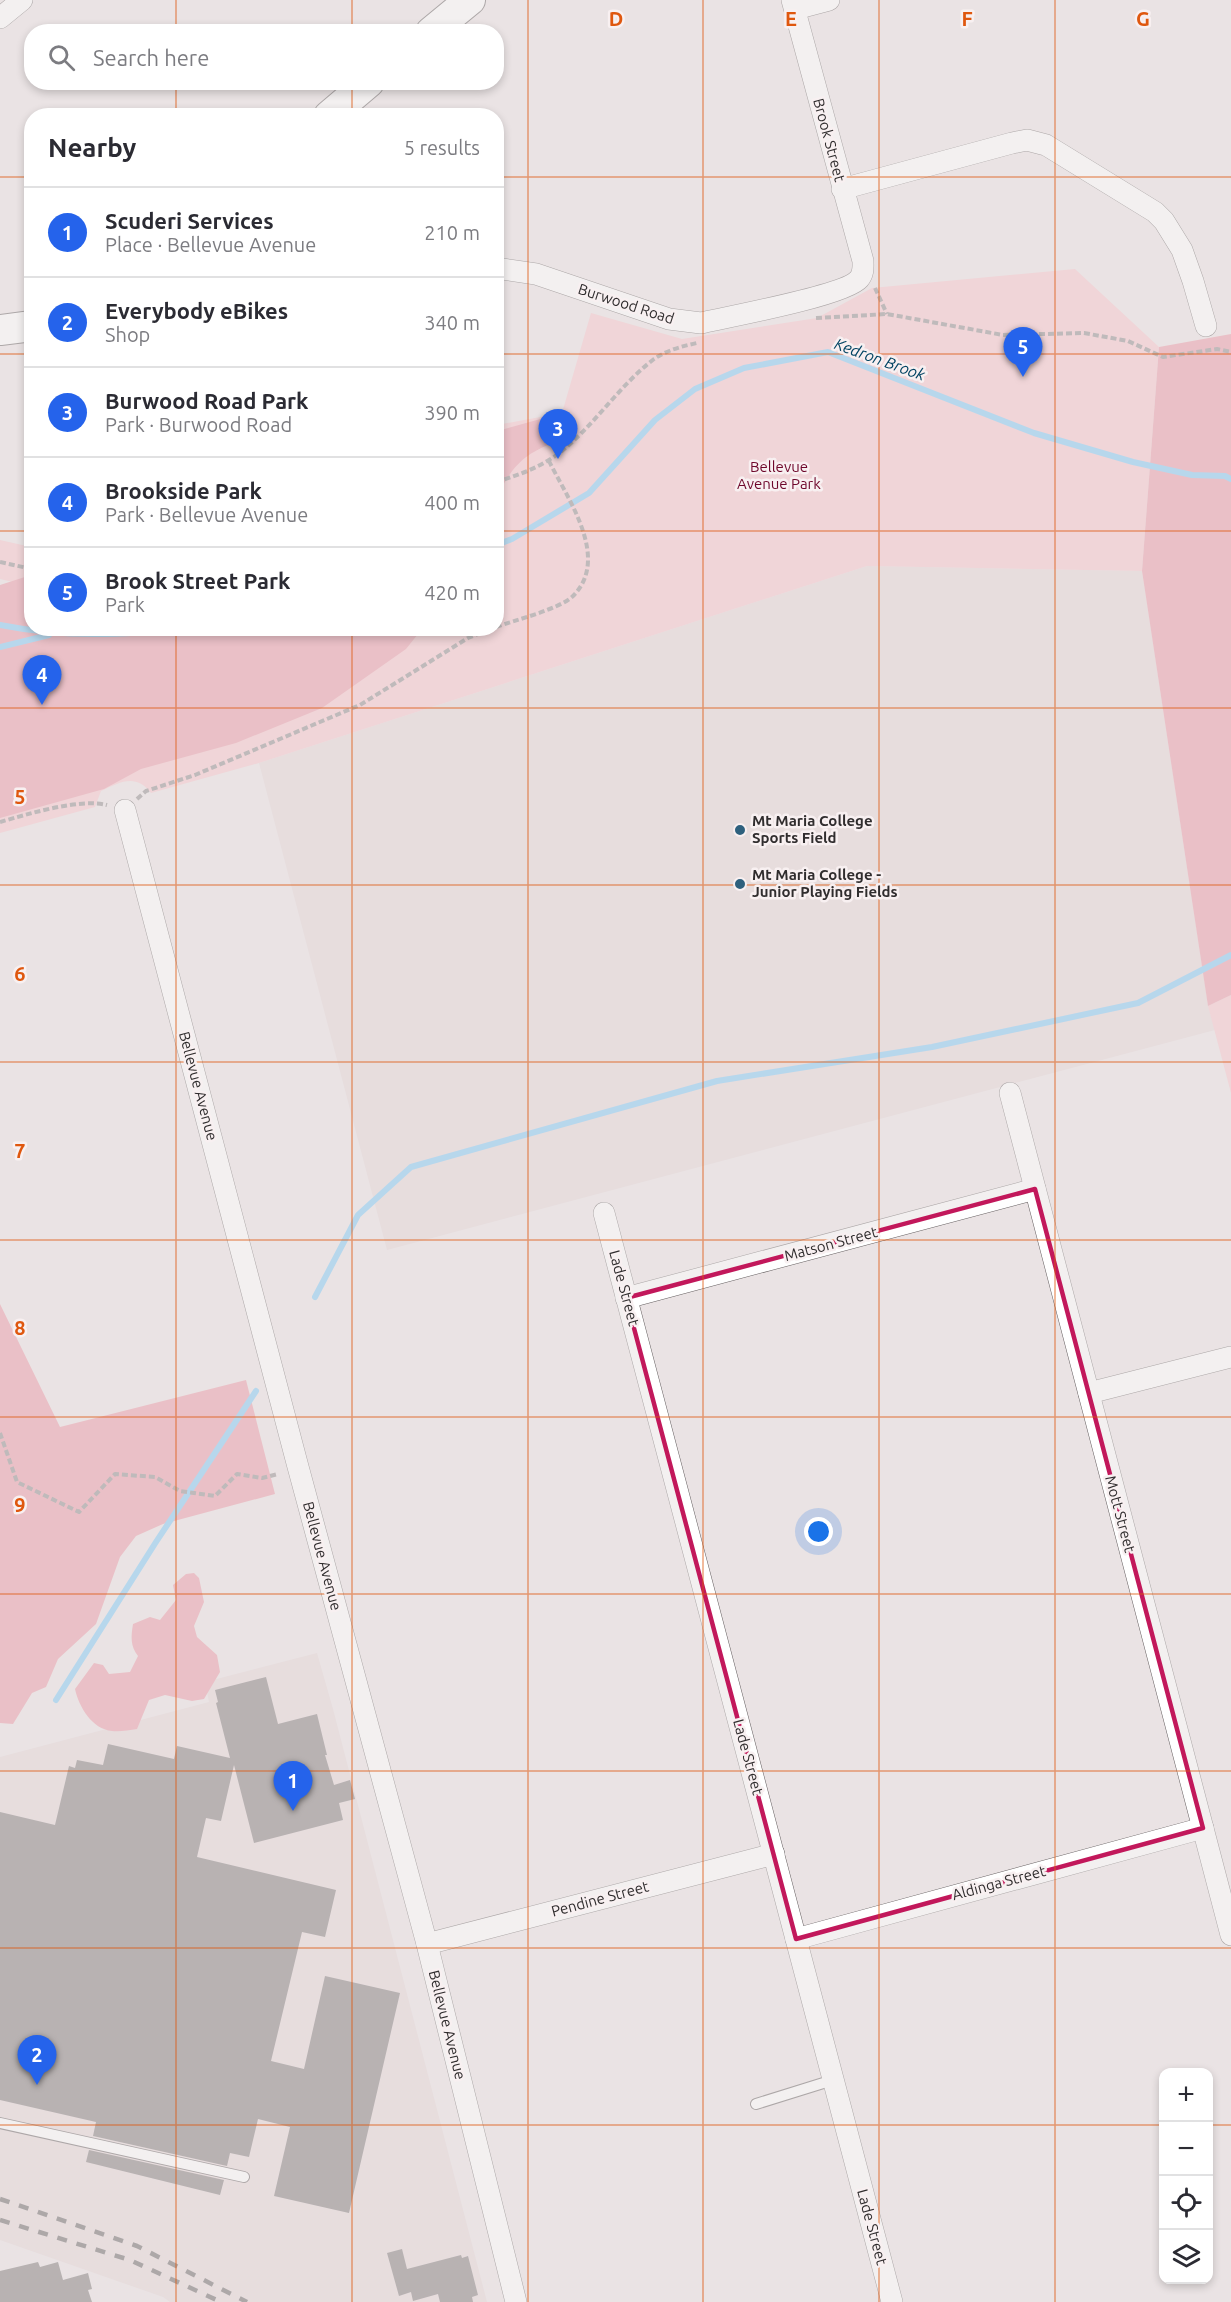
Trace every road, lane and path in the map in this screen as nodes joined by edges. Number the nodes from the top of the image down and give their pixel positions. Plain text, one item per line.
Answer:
1 (22, 0) edge
2 (470, 0) edge
3 (829, 0) edge
4 (794, 5) edge
5 (0, 18) edge
6 (441, 24) edge
7 (360, 90) edge
8 (338, 108) edge
9 (842, 189) junction
10 (504, 269) edge
11 (859, 279) junction
12 (887, 314) junction
13 (806, 321) dead end
14 (1206, 326) dead end
15 (24, 327) edge
16 (0, 330) edge
17 (707, 341) dead end
18 (1231, 352) edge
19 (549, 461) junction
20 (504, 479) edge
21 (0, 562) edge
22 (24, 567) edge
23 (504, 625) edge
24 (473, 636) edge
25 (125, 810) junction
26 (0, 822) edge
27 (1010, 1093) dead end
28 (1035, 1189) junction
29 (604, 1213) dead end
30 (626, 1298) junction
31 (1231, 1357) edge
32 (1089, 1393) junction
33 (0, 1433) edge
34 (278, 1474) dead end
35 (1203, 1828) junction
36 (774, 1854) junction
37 (1231, 1935) edge
38 (796, 1939) junction
39 (427, 1944) junction
40 (833, 2080) junction
41 (756, 2104) dead end
42 (0, 2123) edge
43 (244, 2177) dead end
44 (516, 2302) edge
45 (892, 2302) edge

1 - 5 street
2 - 6 street
3 - 4 street
4 - 9 street, Brook Street
7 - 8 street
9 - 11 street, Brook Street
9 - 14 street
10 - 11 street, Burwood Road
11 - 12 path
12 - 13 path
12 - 18 path
15 - 16 street
17 - 19 path
19 - 20 path
19 - 23 path
21 - 22 path
24 - 25 path
25 - 26 path
25 - 39 street, Bellevue Avenue
27 - 28 street, Mott Street
28 - 30 street, Matson Street
28 - 32 street, Mott Street
29 - 30 street, Lade Street
30 - 36 street, Lade Street
31 - 32 street
32 - 35 street, Mott Street
33 - 34 path
35 - 37 street, Mott Street
35 - 38 street, Aldinga Street
36 - 38 street, Lade Street
36 - 39 street, Pendine Street
38 - 40 street, Lade Street
39 - 44 street, Bellevue Avenue
40 - 41 lane
40 - 45 street, Lade Street
42 - 43 lane

